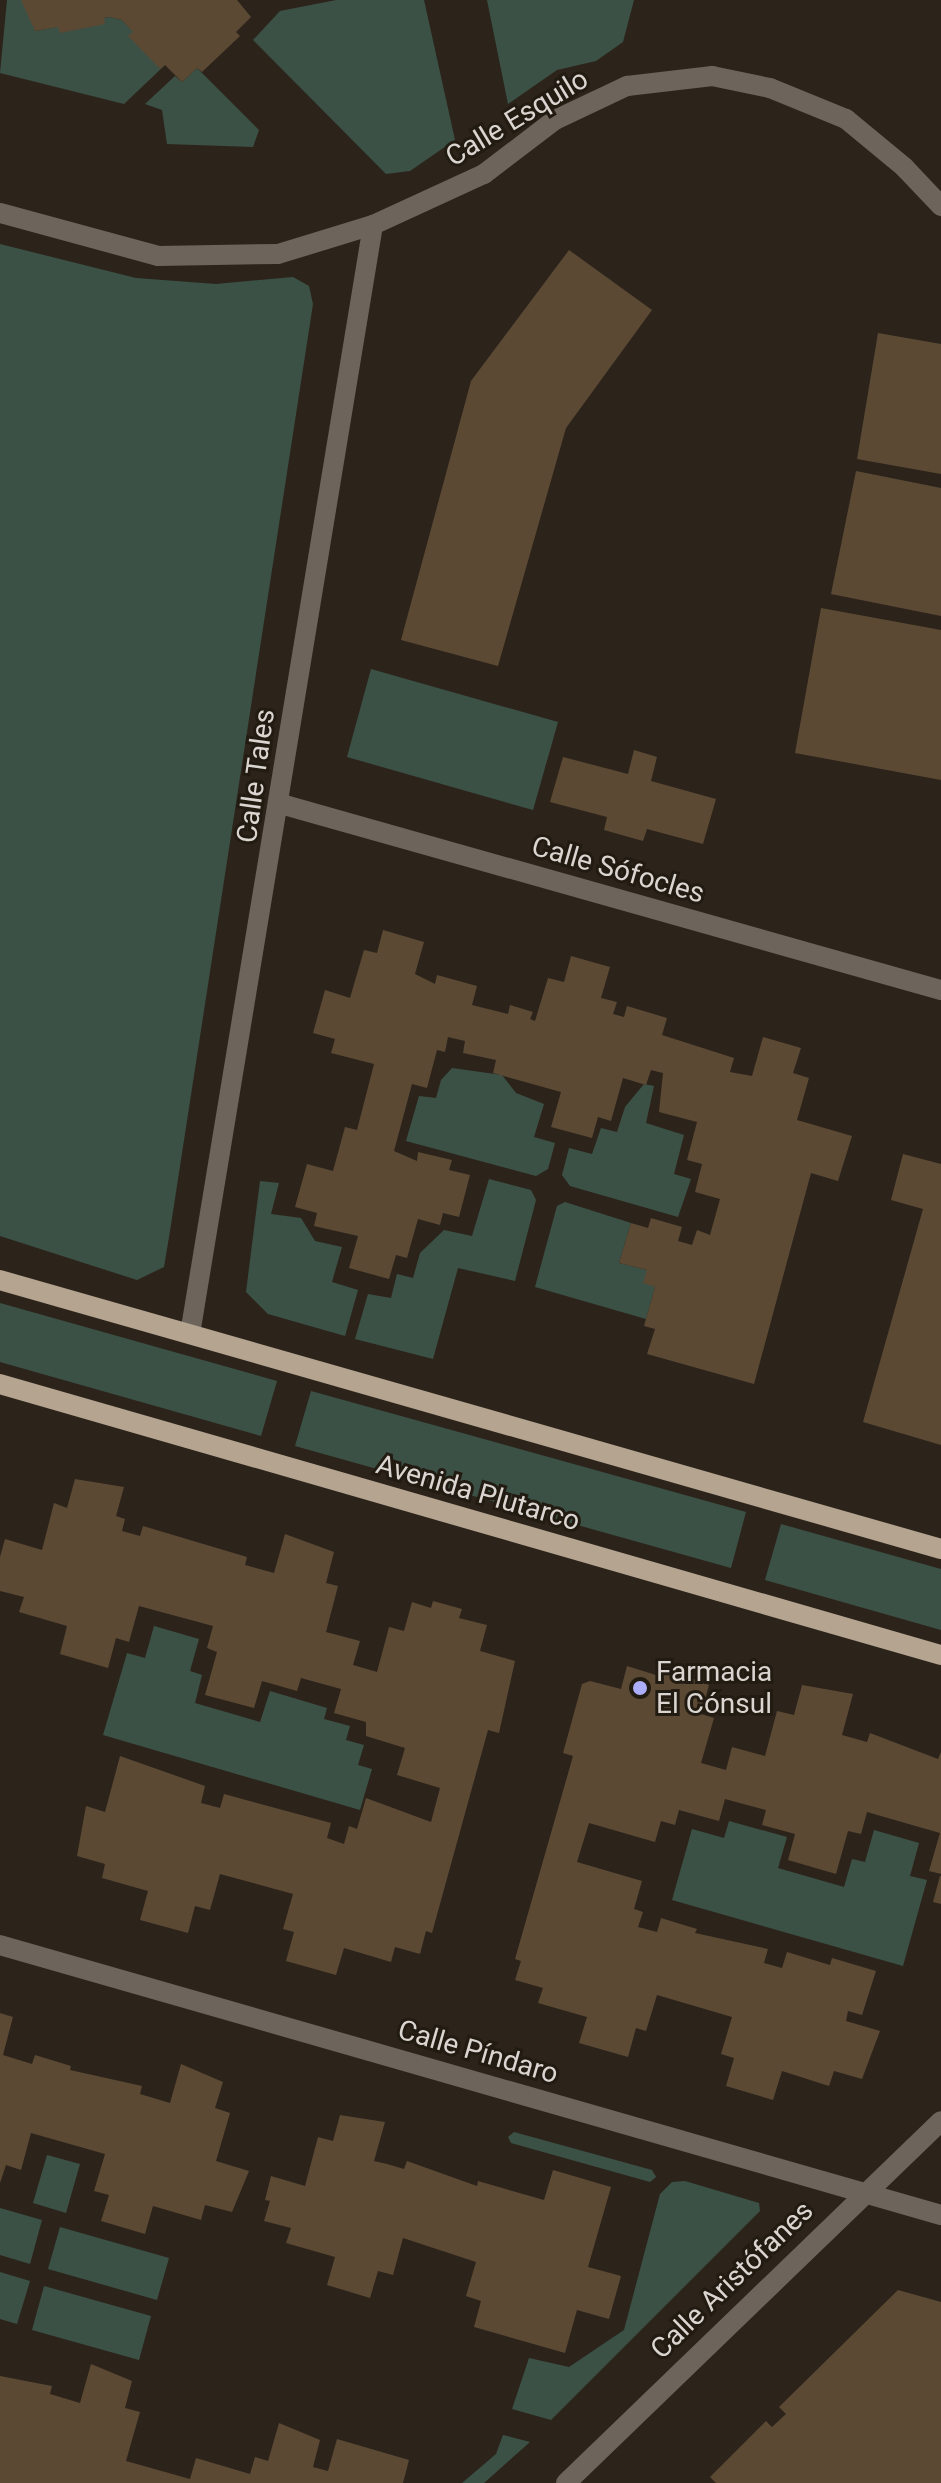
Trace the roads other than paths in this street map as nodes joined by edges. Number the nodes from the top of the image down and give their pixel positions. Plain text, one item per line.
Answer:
1 (941, 206) edge
2 (0, 213) edge
3 (373, 225) junction
4 (281, 804) junction
5 (941, 990) edge
6 (0, 1280) edge
7 (190, 1334) junction
8 (0, 1384) edge
9 (941, 1549) edge
10 (941, 1655) edge
11 (0, 1945) edge
12 (941, 2121) edge
13 (863, 2191) junction
14 (941, 2215) edge
15 (566, 2483) edge

1 - 3 street, Calle Esquilo
2 - 3 street, Calle Esquilo
3 - 4 street, Calle Tales
4 - 5 street, Calle Sófocles
4 - 7 street, Calle Tales
6 - 7 main road
7 - 9 main road
8 - 10 main road, Avenida Plutarco
11 - 13 street, Calle Píndaro
12 - 13 street, Calle Aristófanes
13 - 14 street, Calle Píndaro
13 - 15 street, Calle Aristófanes

